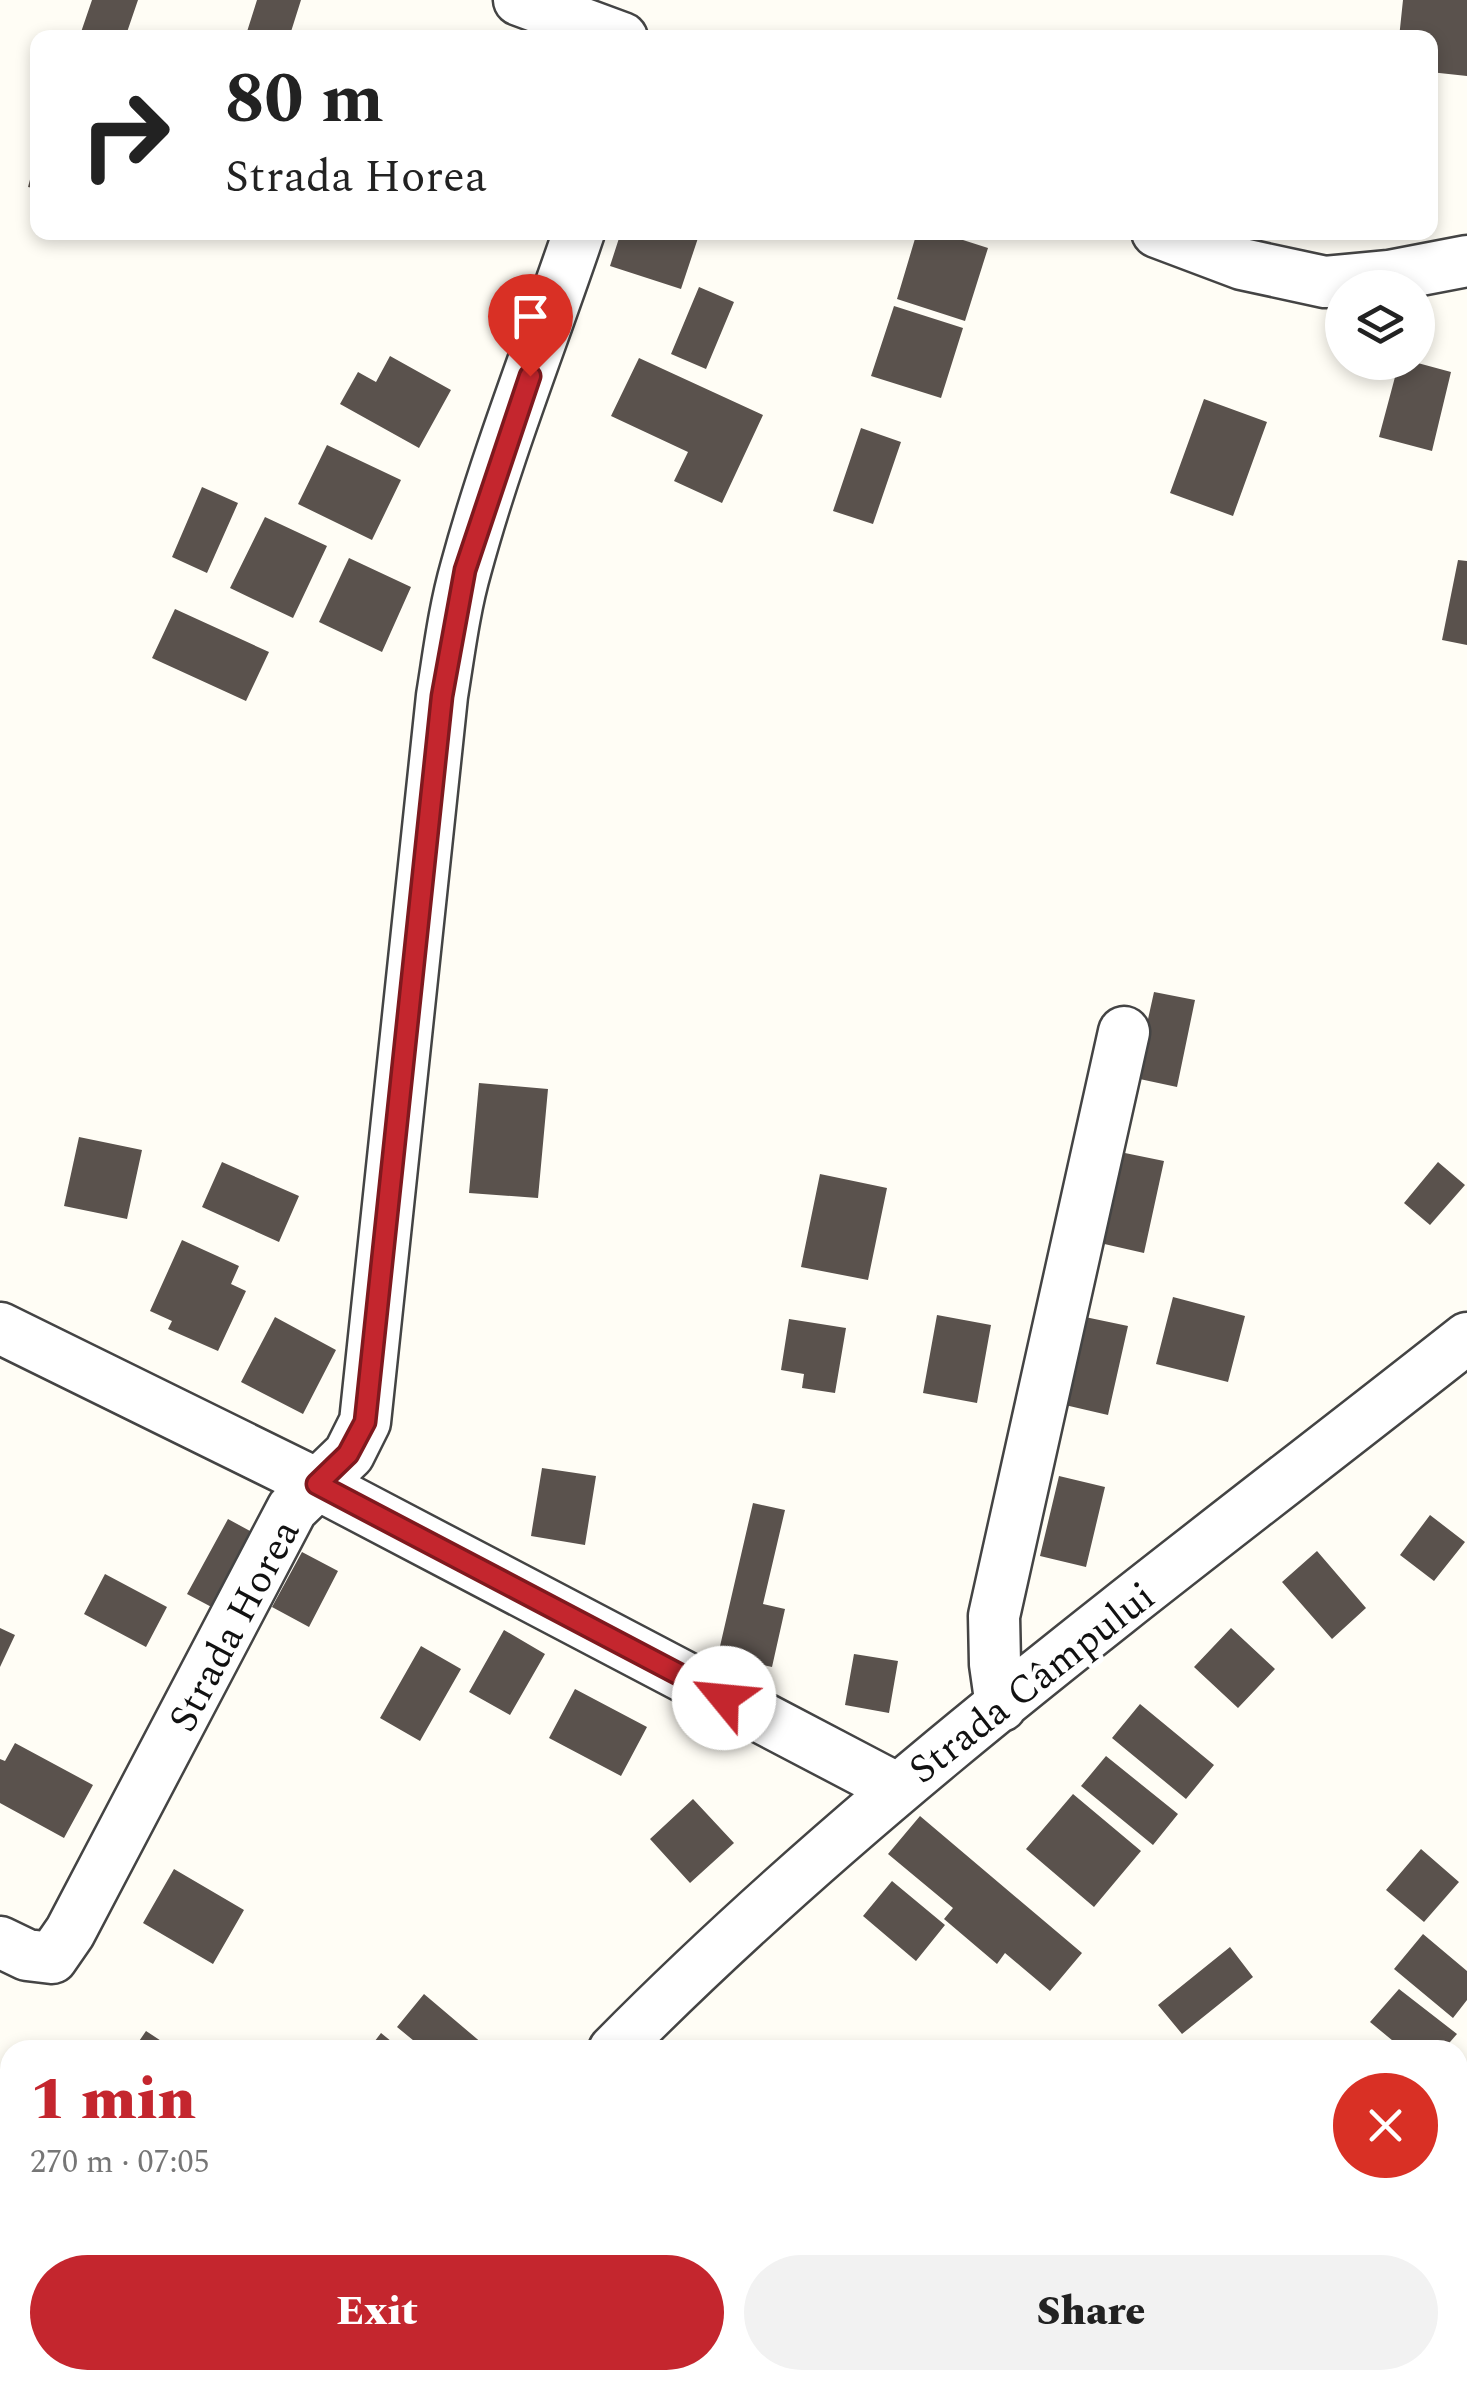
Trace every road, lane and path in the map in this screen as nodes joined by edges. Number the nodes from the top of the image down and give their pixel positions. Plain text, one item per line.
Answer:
1 (519, 0) edge
2 (600, 30) edge
3 (576, 240) edge
4 (1178, 240) edge
5 (1467, 261) edge
6 (1124, 1032) dead end
7 (0, 1328) edge
8 (1467, 1338) edge
9 (317, 1484) junction
10 (1001, 1706) junction
11 (896, 1788) junction
12 (0, 1942) edge
13 (624, 2040) edge

1 - 2 street
3 - 9 street, Strada Horea
4 - 5 street
6 - 10 street
7 - 9 street
8 - 10 street, Strada Câmpului
9 - 11 street
9 - 12 street, Strada Horea
10 - 11 street, Strada Câmpului
11 - 13 street, Strada Câmpului

